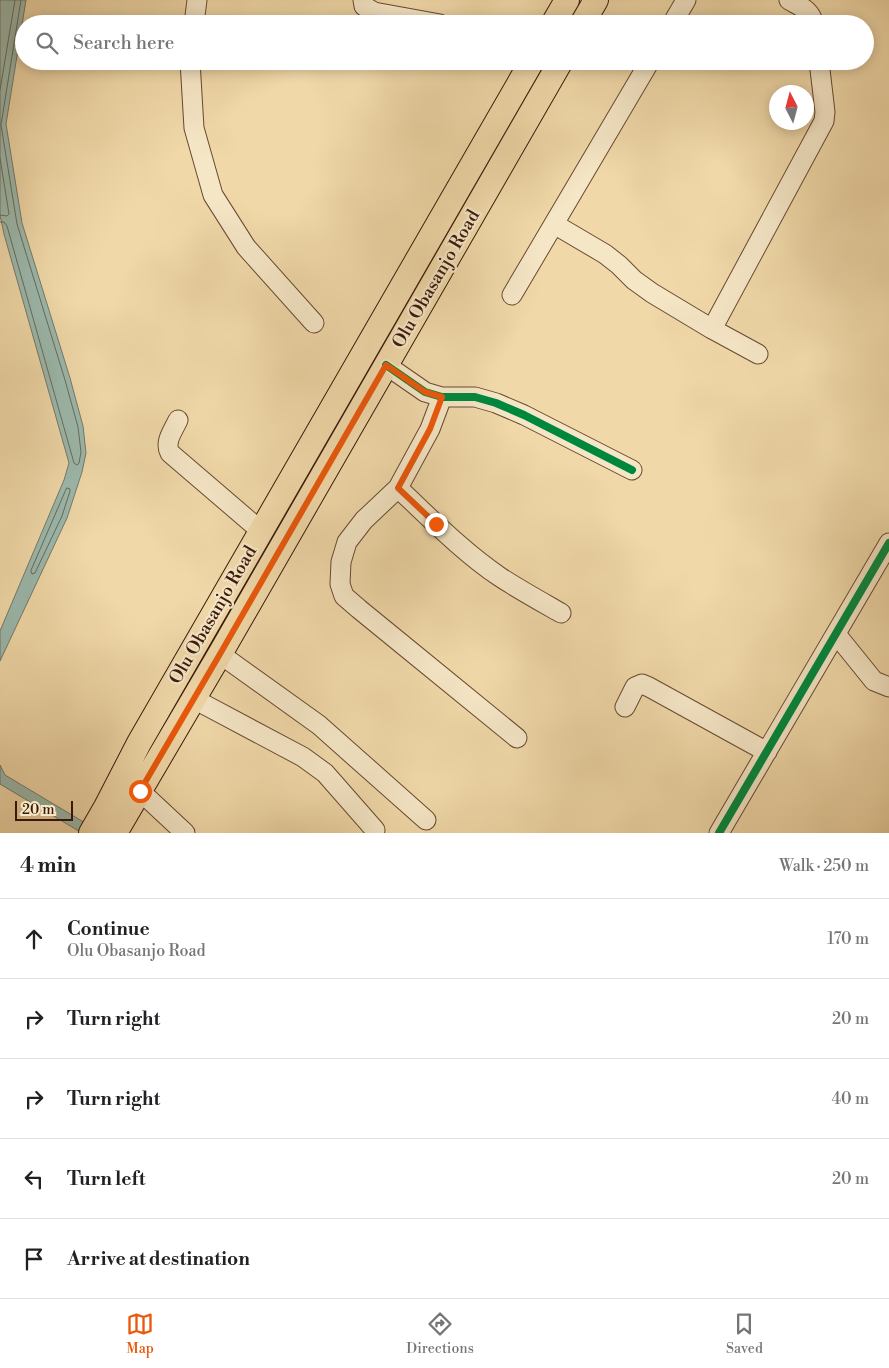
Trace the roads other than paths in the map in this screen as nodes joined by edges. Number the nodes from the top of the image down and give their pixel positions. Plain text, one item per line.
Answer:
1 (197, 0) edge
2 (363, 0) edge
3 (567, 0) edge
4 (596, 0) edge
5 (686, 0) edge
6 (789, 0) edge
7 (195, 15) edge
8 (390, 15) edge
9 (559, 15) edge
10 (587, 15) edge
11 (677, 15) edge
12 (811, 15) edge
13 (191, 70) edge
14 (527, 70) edge
15 (556, 70) edge
16 (645, 70) edge
17 (820, 70) edge
18 (554, 224) junction
19 (512, 295) dead end
20 (314, 323) dead end
21 (712, 329) junction
22 (758, 354) dead end
23 (386, 365) junction
24 (442, 397) junction
25 (178, 420) dead end
26 (632, 470) dead end
27 (398, 488) junction
28 (261, 531) junction
29 (889, 543) edge
30 (561, 613) dead end
31 (836, 634) junction
32 (220, 654) junction
33 (889, 687) edge
34 (194, 699) junction
35 (625, 707) dead end
36 (517, 738) dead end
37 (767, 752) junction
38 (140, 791) junction
39 (115, 819) edge
40 (426, 820) dead end
41 (375, 830) dead end
42 (91, 833) edge
43 (185, 833) edge
44 (720, 833) edge

1 - 7 street
2 - 8 street
3 - 9 main road
4 - 10 main road
5 - 11 street
6 - 12 street
13 - 20 street
14 - 28 main road, Olu Obasanjo Road
15 - 23 main road, Olu Obasanjo Road
16 - 18 street
17 - 21 street
18 - 19 street
18 - 21 street
21 - 22 street
23 - 24 street
23 - 32 main road, Olu Obasanjo Road
24 - 26 street
24 - 27 street
25 - 28 street
27 - 30 street
27 - 36 street
28 - 39 main road, Olu Obasanjo Road
29 - 31 street
31 - 33 street
31 - 37 street
32 - 34 main road, Olu Obasanjo Road
32 - 40 street
34 - 38 main road, Olu Obasanjo Road
34 - 41 street
35 - 37 street
37 - 44 street
38 - 39 main road, Olu Obasanjo Road
38 - 43 street
39 - 42 main road, Olu Obasanjo Road

